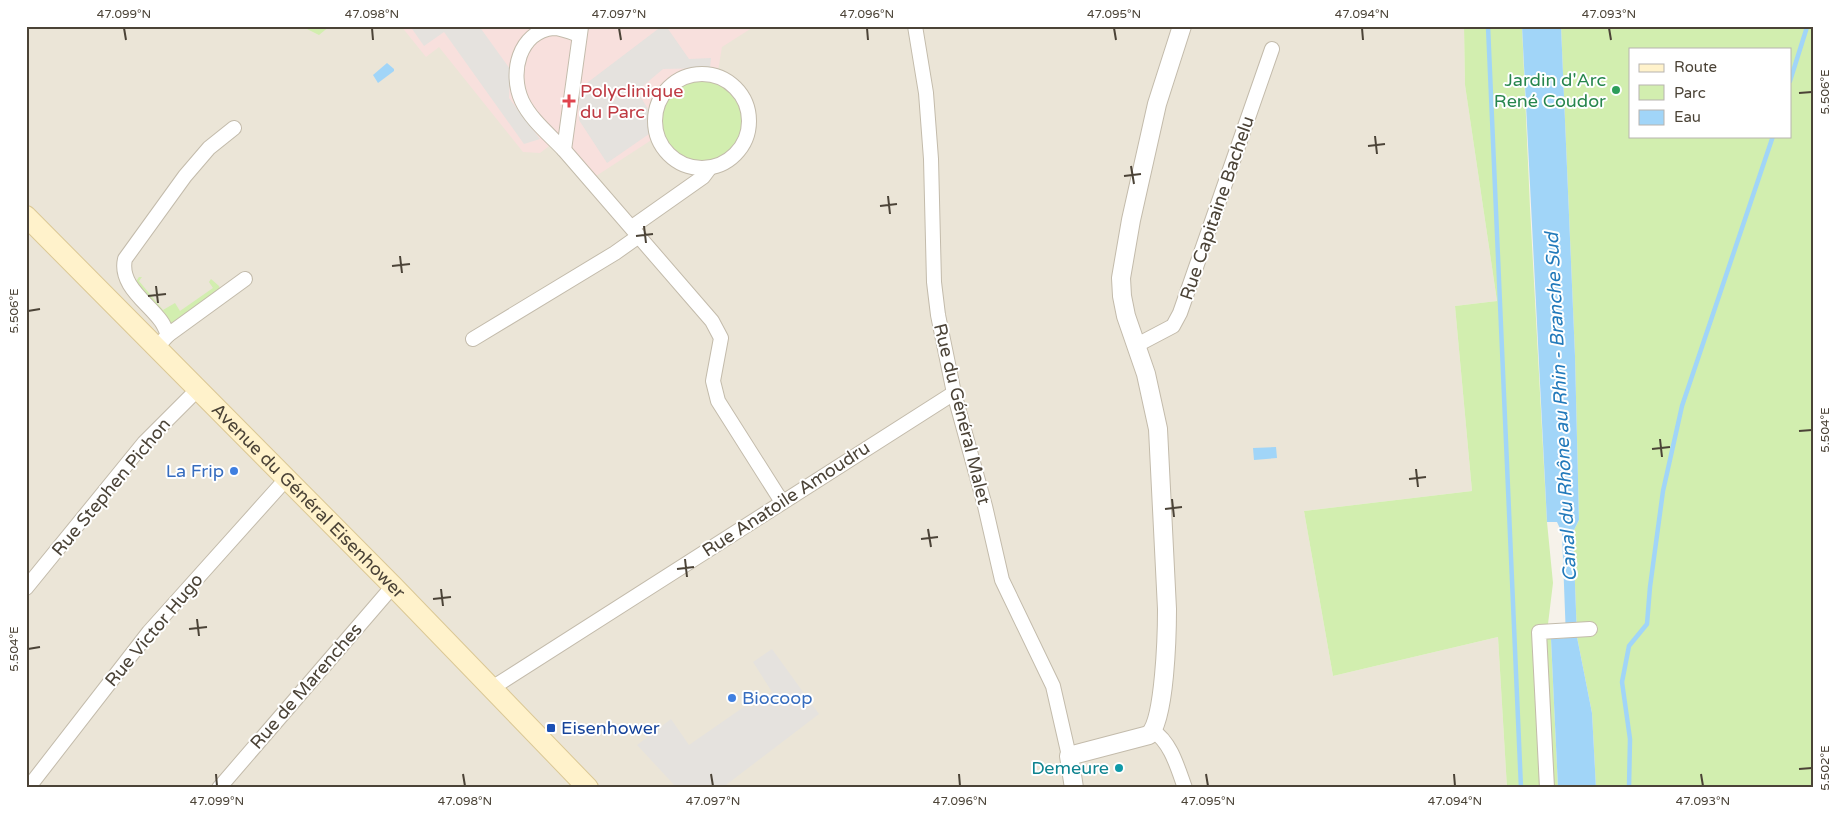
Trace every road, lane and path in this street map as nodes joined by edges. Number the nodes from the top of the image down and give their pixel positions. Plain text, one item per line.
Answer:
1 (915, 26) edge
2 (1182, 26) edge
3 (580, 30) edge
4 (1272, 49) dead end
5 (234, 128) dead end
6 (564, 150) junction
7 (709, 169) junction
8 (26, 216) edge
9 (635, 231) junction
10 (245, 279) dead end
11 (473, 339) dead end
12 (163, 341) junction
13 (1135, 346) junction
14 (198, 388) junction
15 (954, 393) junction
16 (287, 478) junction
17 (782, 502) junction
18 (393, 586) junction
19 (26, 588) edge
20 (1590, 629) dead end
21 (492, 688) junction
22 (1153, 731) junction
23 (1069, 756) junction
24 (28, 788) edge
25 (219, 788) edge
26 (588, 788) edge
27 (1074, 788) edge
28 (1186, 788) edge
29 (1547, 788) edge

1 - 15 street, Rue du Général Malet
2 - 13 street
3 - 6 street
3 - 6 street
4 - 13 street, Rue Capitaine Bachelu
5 - 12 street
6 - 9 street
7 - 7 street
7 - 9 street
8 - 12 main road, Avenue du Général Eisenhower
9 - 11 street
9 - 17 street
10 - 12 street
12 - 14 main road, Avenue du Général Eisenhower
13 - 22 street
14 - 16 main road, Avenue du Général Eisenhower
14 - 19 street, Rue Stephen Pichon
15 - 17 street, Rue Anatoile Amoudru
15 - 23 street, Rue du Général Malet
16 - 18 main road, Avenue du Général Eisenhower
16 - 24 street, Rue Victor Hugo
17 - 21 street, Rue Anatoile Amoudru
18 - 21 main road, Avenue du Général Eisenhower
18 - 25 street, Rue de Marenches
20 - 29 street
21 - 26 main road, Avenue du Général Eisenhower
22 - 23 street
22 - 28 street
23 - 27 street, Rue du Général Malet

